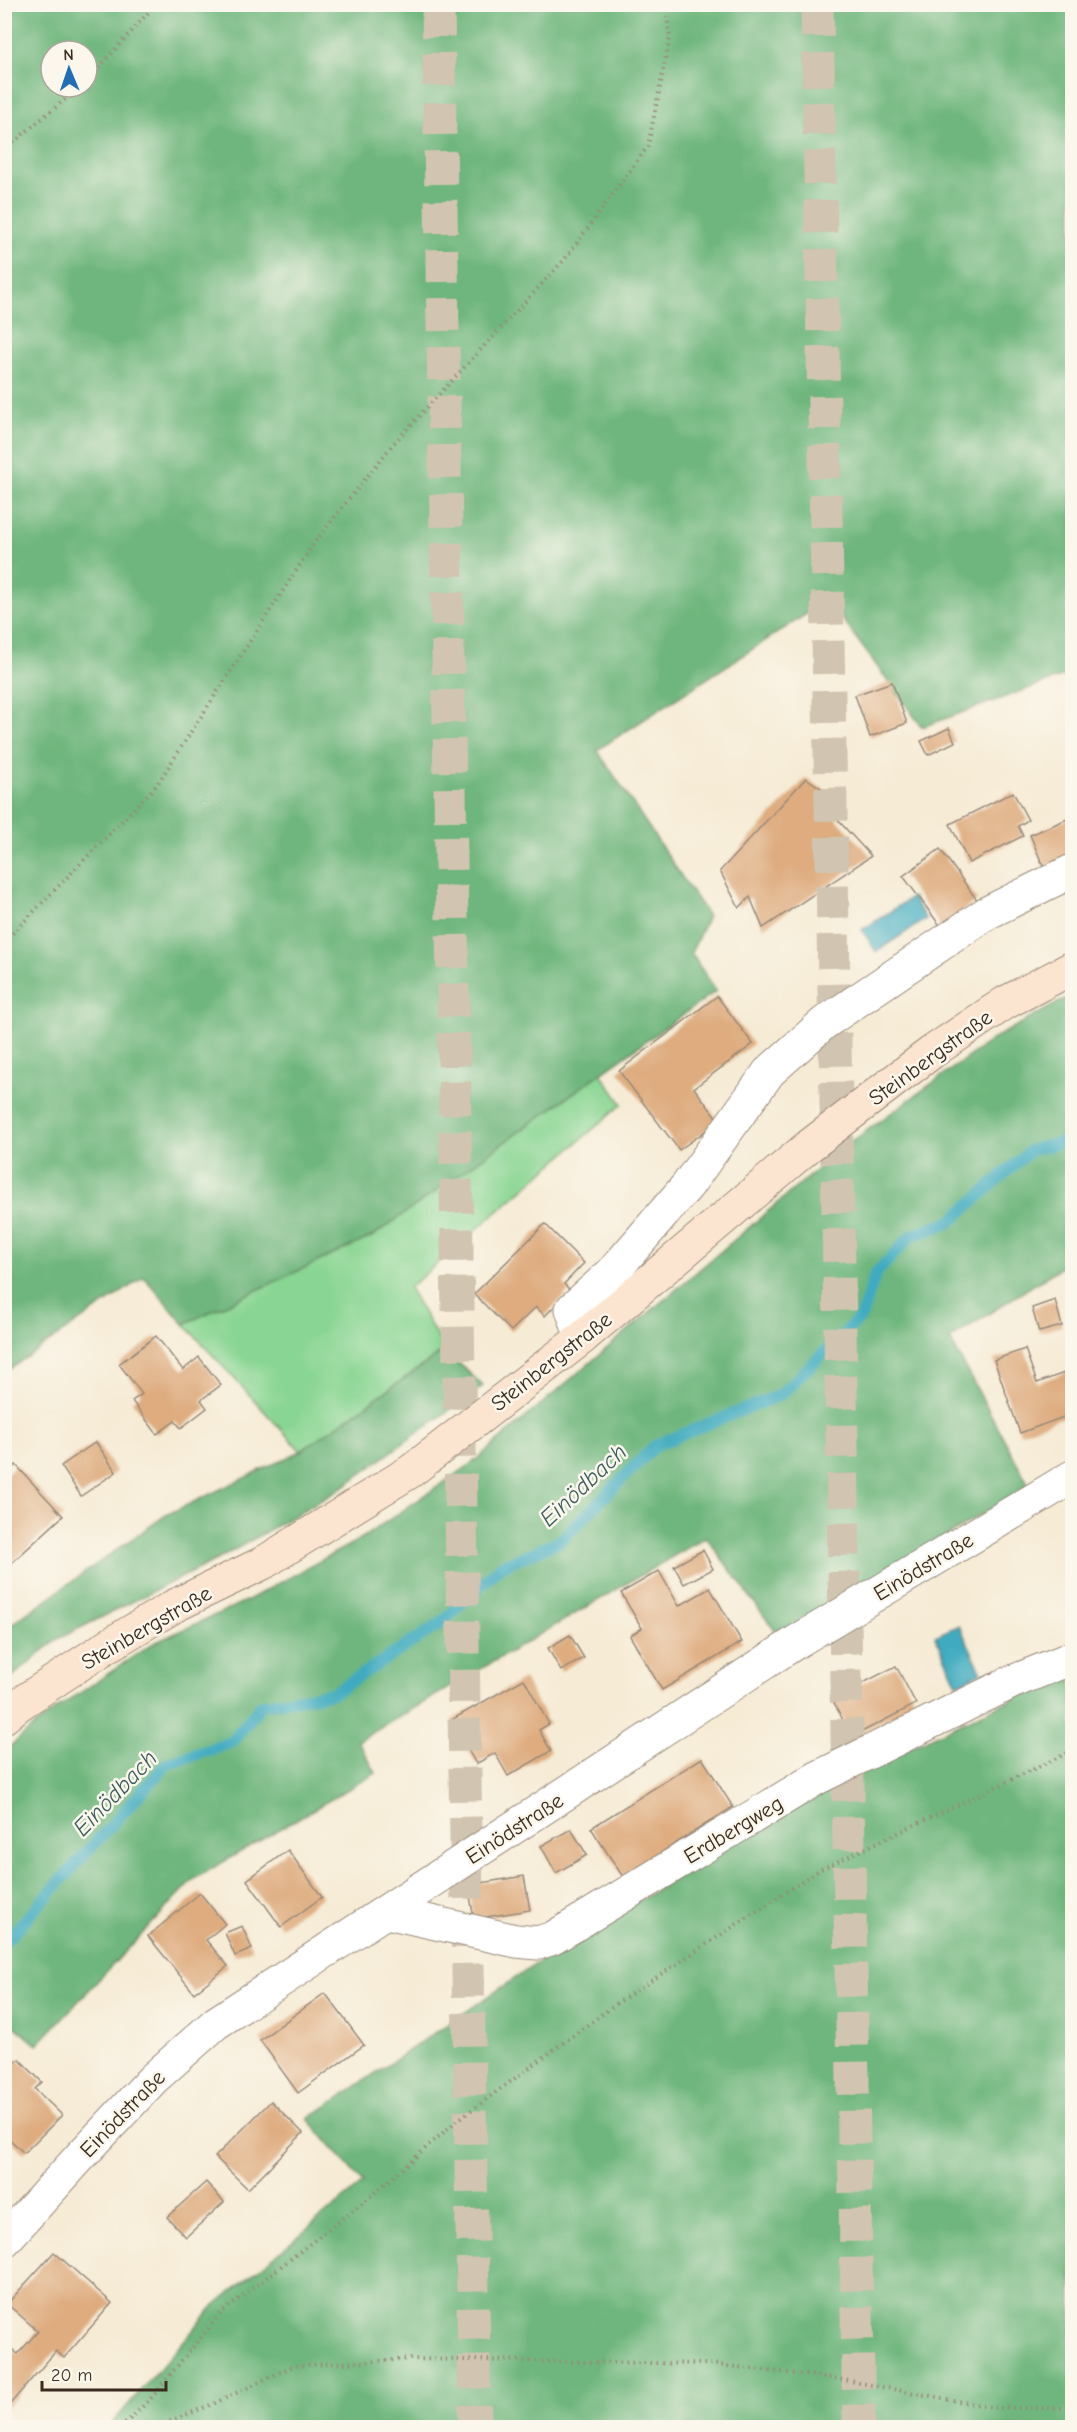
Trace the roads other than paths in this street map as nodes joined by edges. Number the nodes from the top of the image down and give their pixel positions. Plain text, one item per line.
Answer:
1 (1072, 871) edge
2 (1072, 968) edge
3 (582, 1338) junction
4 (1072, 1477) edge
5 (1072, 1658) edge
6 (4, 1717) edge
7 (386, 1912) junction
8 (4, 2241) edge

1 - 3 street
2 - 3 main road, Steinbergstraße
3 - 6 main road, Steinbergstraße
4 - 7 street, Einödstraße
5 - 7 street, Erdbergweg
7 - 8 street, Einödstraße

